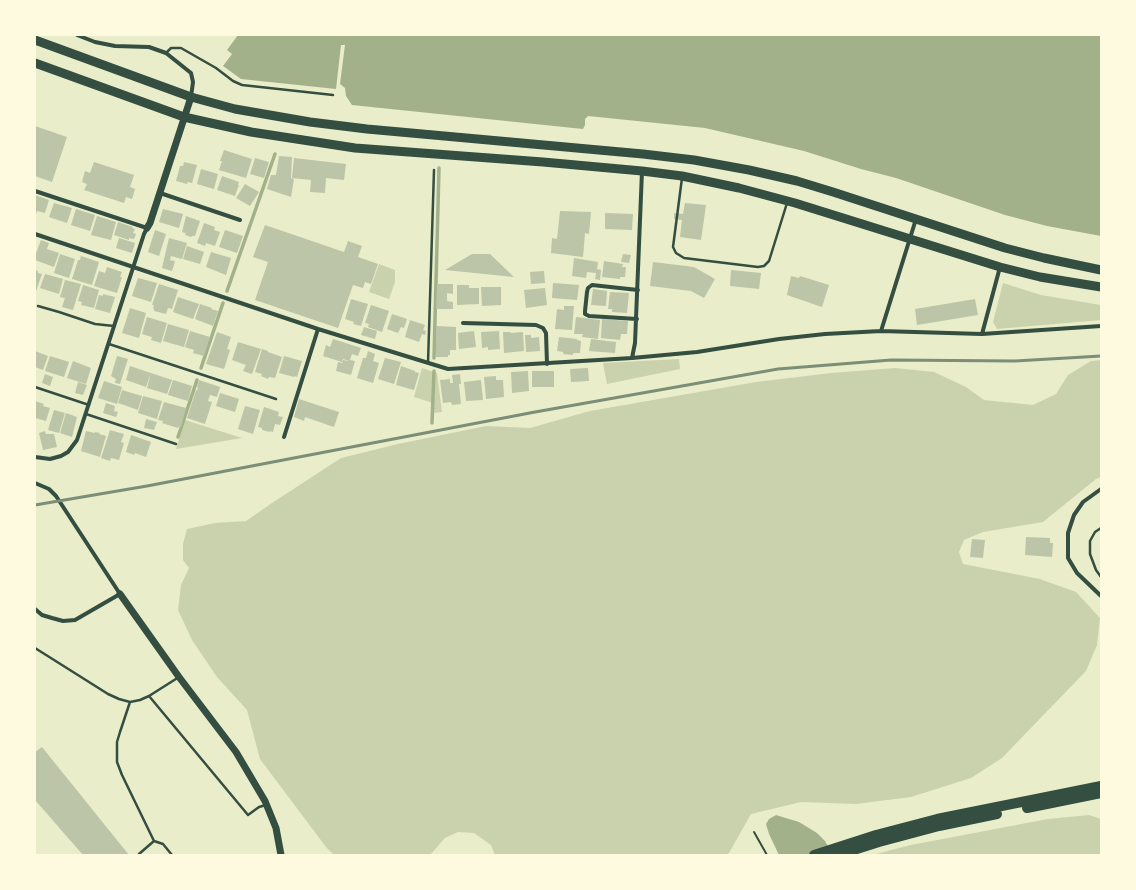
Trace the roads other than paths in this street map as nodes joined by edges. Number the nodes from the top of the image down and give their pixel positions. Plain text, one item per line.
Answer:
1 (77, 35) edge
2 (35, 40) edge
3 (166, 52) junction
4 (37, 66) edge
5 (333, 95) dead end
6 (191, 97) junction
7 (184, 117) junction
8 (434, 170) dead end
9 (642, 171) junction
10 (682, 176) junction
11 (35, 191) edge
12 (160, 193) junction
13 (788, 201) junction
14 (917, 218) junction
15 (240, 220) dead end
16 (147, 228) junction
17 (35, 234) edge
18 (910, 238) junction
19 (134, 266) junction
20 (1000, 267) junction
21 (1101, 270) edge
22 (1101, 286) edge
23 (638, 290) junction
24 (38, 306) dead end
25 (636, 319) junction
26 (463, 322) dead end
27 (114, 326) junction
28 (1101, 326) edge
29 (318, 329) junction
30 (881, 331) junction
31 (982, 334) junction
32 (109, 344) junction
33 (632, 358) junction
34 (428, 364) junction
35 (547, 364) junction
36 (35, 388) edge
37 (276, 399) dead end
38 (89, 405) junction
39 (86, 414) junction
40 (284, 437) dead end
41 (176, 444) dead end
42 (35, 457) edge
43 (35, 483) edge
44 (1101, 489) edge
45 (1101, 528) edge
46 (1101, 577) edge
47 (120, 594) junction
48 (1101, 596) edge
49 (35, 609) edge
50 (35, 648) edge
51 (179, 677) junction
52 (149, 696) junction
53 (130, 702) junction
54 (1101, 786) edge
55 (1101, 793) edge
56 (266, 805) junction
57 (877, 838) junction
58 (154, 841) junction
59 (140, 855) edge
60 (172, 855) edge
61 (281, 855) edge
62 (814, 855) edge
63 (838, 855) edge

1 - 3 street
2 - 6 highway
3 - 5 lane
3 - 6 street
4 - 7 highway
6 - 7 street
6 - 14 highway
7 - 9 highway
7 - 12 street
8 - 34 lane
9 - 10 highway
9 - 23 street
10 - 13 highway
10 - 13 lane
11 - 16 street
12 - 15 street
12 - 16 street
13 - 18 highway
14 - 18 street
14 - 21 highway
16 - 19 street
17 - 19 street
18 - 20 highway
18 - 30 street
19 - 27 street
19 - 29 street
20 - 22 highway
20 - 31 street
23 - 25 street
23 - 25 street
24 - 27 lane
25 - 33 street
26 - 35 street
27 - 32 street
28 - 31 street
29 - 34 street
29 - 40 street
30 - 31 street
30 - 33 street
32 - 37 lane
32 - 38 street
33 - 35 street
34 - 35 street
36 - 38 lane
38 - 39 street
39 - 41 lane
39 - 42 street
43 - 47 street
44 - 48 street
45 - 46 lane
47 - 49 street
47 - 51 street
50 - 53 lane
51 - 52 lane
51 - 56 street
52 - 53 lane
52 - 56 lane
53 - 58 lane
54 - 57 highway
55 - 57 highway
56 - 61 street
57 - 62 highway
57 - 63 highway
58 - 59 lane
58 - 60 lane

